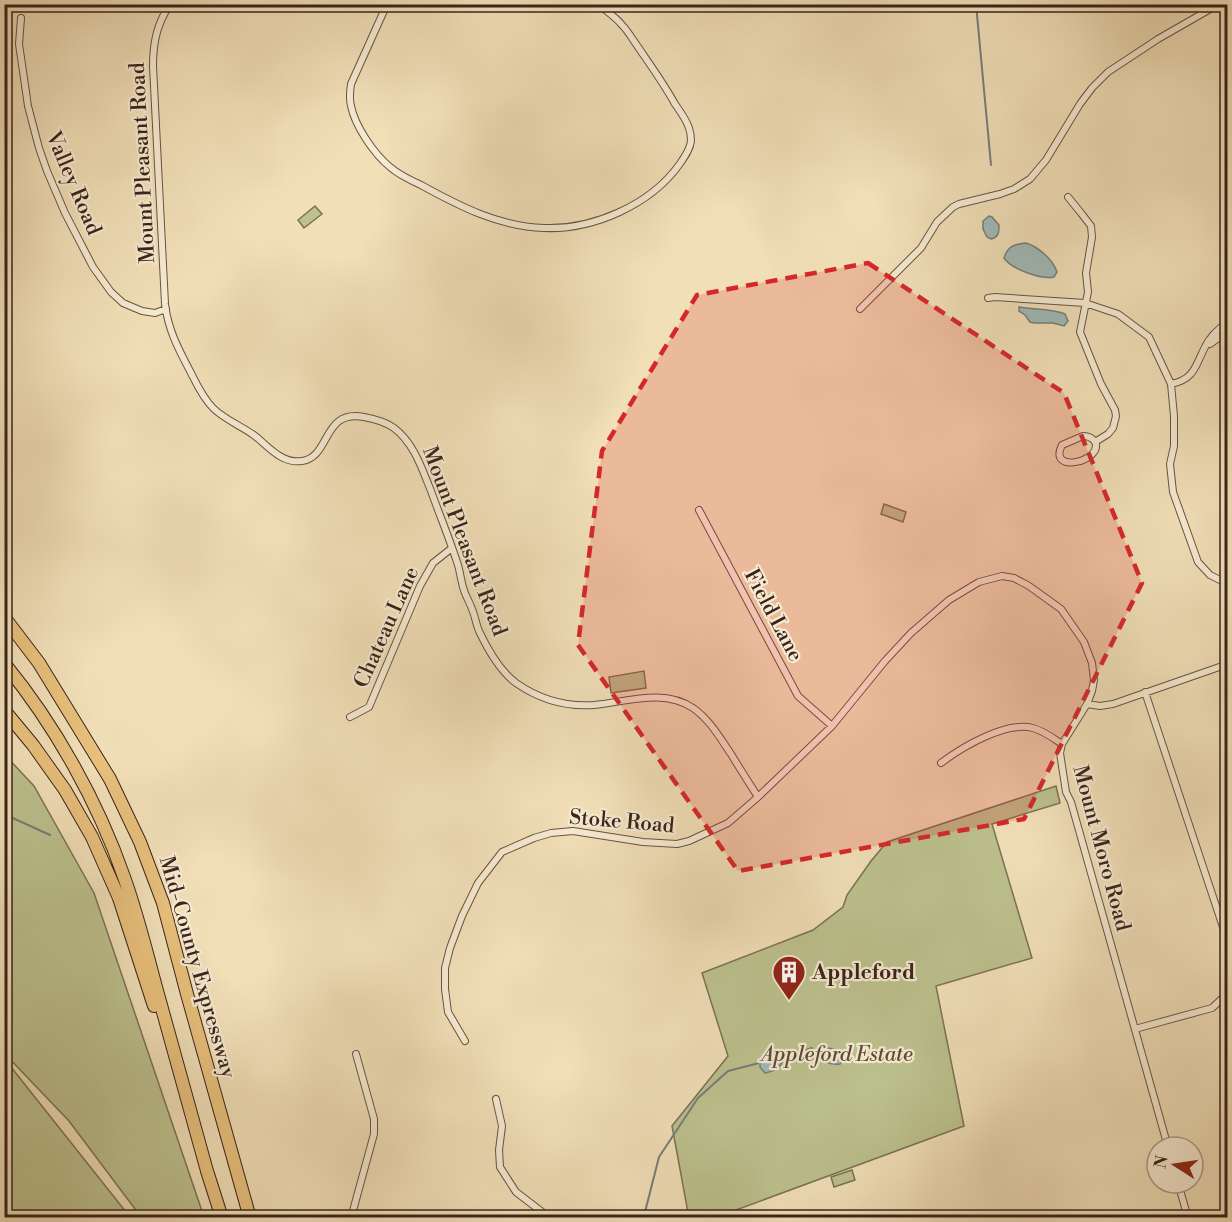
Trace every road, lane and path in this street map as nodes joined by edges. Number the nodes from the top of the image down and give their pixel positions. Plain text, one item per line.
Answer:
1 (170, 4) edge
2 (387, 4) edge
3 (598, 4) edge
4 (1219, 4) edge
5 (21, 18) dead end
6 (1068, 197) dead end
7 (988, 298) dead end
8 (1085, 303) junction
9 (166, 309) junction
10 (860, 309) dead end
11 (1227, 322) edge
12 (1227, 331) edge
13 (1204, 348) junction
14 (1171, 384) junction
15 (1095, 442) junction
16 (699, 510) dead end
17 (452, 548) junction
18 (1227, 584) edge
19 (4, 605) edge
20 (4, 617) edge
21 (4, 663) edge
22 (39, 663) junction
23 (1227, 664) edge
24 (1145, 692) junction
25 (1087, 704) junction
26 (4, 710) edge
27 (350, 717) dead end
28 (4, 723) edge
29 (832, 726) junction
30 (1062, 744) junction
31 (941, 763) dead end
32 (758, 797) junction
33 (92, 837) junction
34 (1227, 942) edge
35 (1227, 993) edge
36 (1135, 1029) junction
37 (465, 1041) dead end
38 (356, 1054) dead end
39 (496, 1099) dead end
40 (1165, 1135) edge
41 (200, 1143) junction
42 (1181, 1195) edge
43 (222, 1218) edge
44 (250, 1218) edge
45 (351, 1218) edge
46 (550, 1218) edge
47 (1188, 1218) edge

1 - 9 street, Mount Pleasant Road
2 - 3 street
4 - 10 street
5 - 9 street, Valley Road
6 - 8 street
7 - 8 street
8 - 14 street
8 - 15 street
9 - 17 street, Mount Pleasant Road
11 - 13 street
12 - 13 street
13 - 14 street
14 - 18 street
15 - 15 street
16 - 29 street, Field Lane
17 - 27 street, Chateau Lane
17 - 32 street, Mount Pleasant Road
19 - 22 highway
20 - 22 highway, Mid-County Expressway
21 - 41 highway
22 - 44 highway, Mid-County Expressway
23 - 24 street
24 - 25 street
24 - 34 street
25 - 29 street, Mount Moro Road
25 - 30 street, Mount Moro Road
26 - 33 highway
28 - 33 highway
29 - 32 street, Mount Moro Road
30 - 31 street
30 - 36 street, Mount Moro Road
32 - 37 street, Stoke Road
33 - 41 highway
35 - 36 street
36 - 40 street, Mount Moro Road
38 - 45 street
39 - 46 street
41 - 43 highway
42 - 47 street

